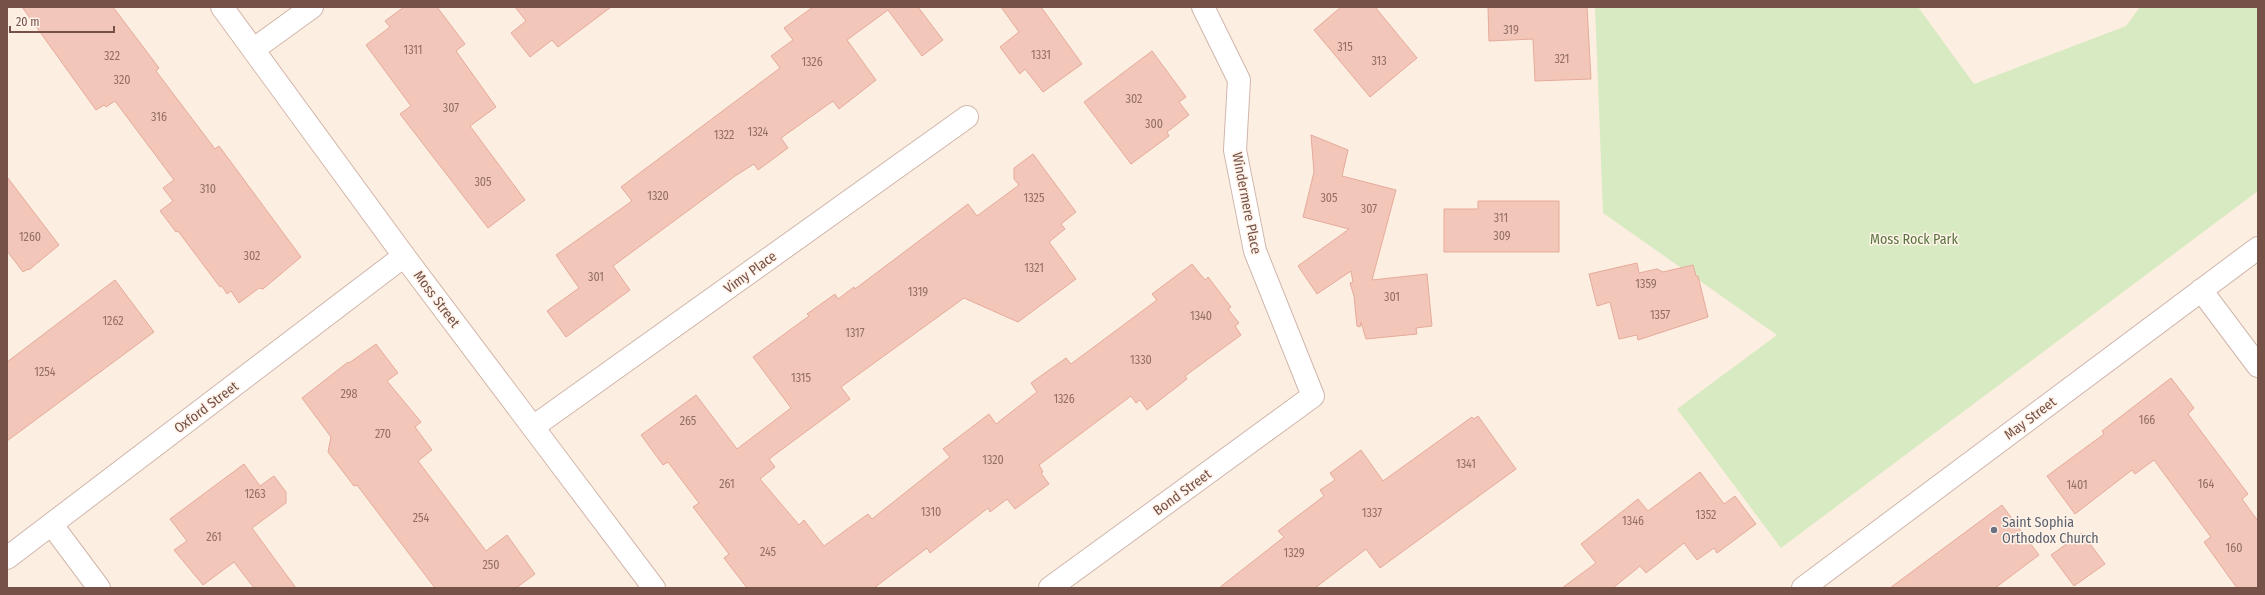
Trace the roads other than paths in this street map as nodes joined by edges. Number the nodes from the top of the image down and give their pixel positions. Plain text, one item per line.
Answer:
1 (222, 7) edge
2 (312, 7) edge
3 (1203, 7) edge
4 (254, 49) junction
5 (967, 117) dead end
6 (2258, 248) edge
7 (404, 256) junction
8 (2201, 290) junction
9 (2258, 366) edge
10 (1313, 396) joint
11 (533, 427) junction
12 (52, 525) junction
13 (7, 558) edge
14 (1826, 581) edge
15 (99, 588) edge
16 (654, 588) edge
17 (1050, 588) edge
18 (1803, 588) edge

1 - 4 street, Moss Street
2 - 4 street
3 - 10 street, Windermere Place
4 - 7 street, Moss Street
5 - 11 street, Vimy Place
6 - 8 street, May Street
7 - 11 street, Moss Street
7 - 12 street, Oxford Street
8 - 9 street
8 - 14 street, May Street
10 - 17 street, Bond Street
11 - 16 street, Moss Street
12 - 13 street, Oxford Street
12 - 15 street
14 - 18 street, May Street

